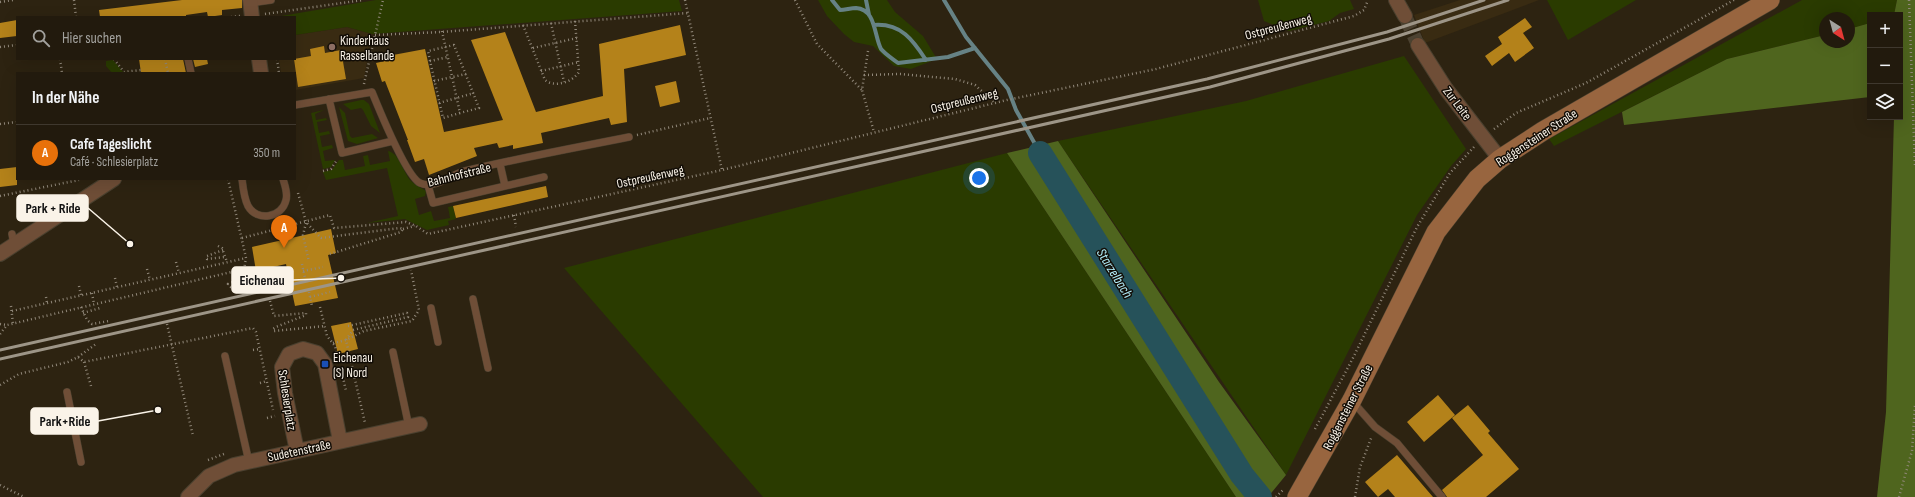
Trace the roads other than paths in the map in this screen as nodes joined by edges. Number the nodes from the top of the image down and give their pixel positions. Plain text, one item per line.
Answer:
1 (270, 0) edge
2 (1396, 0) edge
3 (1770, 0) edge
4 (251, 8) edge
5 (1404, 16) tunnel mouth
6 (1418, 45) tunnel mouth
7 (188, 60) edge
8 (259, 60) edge
9 (191, 72) edge
10 (261, 72) edge
11 (330, 99) junction
12 (296, 105) edge
13 (629, 137) road end
14 (393, 141) junction
15 (1500, 159) junction
16 (500, 164) junction
17 (544, 177) dead end
18 (112, 180) edge
19 (242, 180) edge
20 (283, 180) edge
21 (428, 185) junction
22 (505, 186) junction
23 (1, 258) edge
24 (473, 299) dead end
25 (431, 308) dead end
26 (438, 342) dead end
27 (393, 352) dead end
28 (226, 356) dead end
29 (488, 368) dead end
30 (67, 392) dead end
31 (1352, 400) junction
32 (415, 426) joint
33 (340, 441) junction
34 (297, 451) junction
35 (81, 462) dead end
36 (249, 462) junction
37 (1290, 493) edge
38 (188, 497) edge
39 (1442, 497) edge

1 - 4 lane
2 - 5 street
3 - 15 street, Roggensteiner Straße
6 - 15 street, Zur Leite
7 - 9 lane
8 - 10 street
11 - 12 lane
11 - 14 lane, Bahnhofstraße
11 - 14 lane
13 - 16 lane, Bahnhofstraße
14 - 21 lane, Bahnhofstraße
15 - 31 street, Roggensteiner Straße
16 - 21 lane, Bahnhofstraße
16 - 22 lane
17 - 22 lane
18 - 23 street
19 - 20 lane
21 - 22 lane
24 - 29 lane
25 - 26 lane
27 - 32 lane
28 - 36 lane
30 - 35 lane
31 - 37 street, Roggensteiner Straße
31 - 39 lane
32 - 33 street, Sudetenstraße
33 - 34 street, Sudetenstraße
33 - 34 street, Schlesierplatz
34 - 36 street, Sudetenstraße
36 - 38 street, Sudetenstraße

